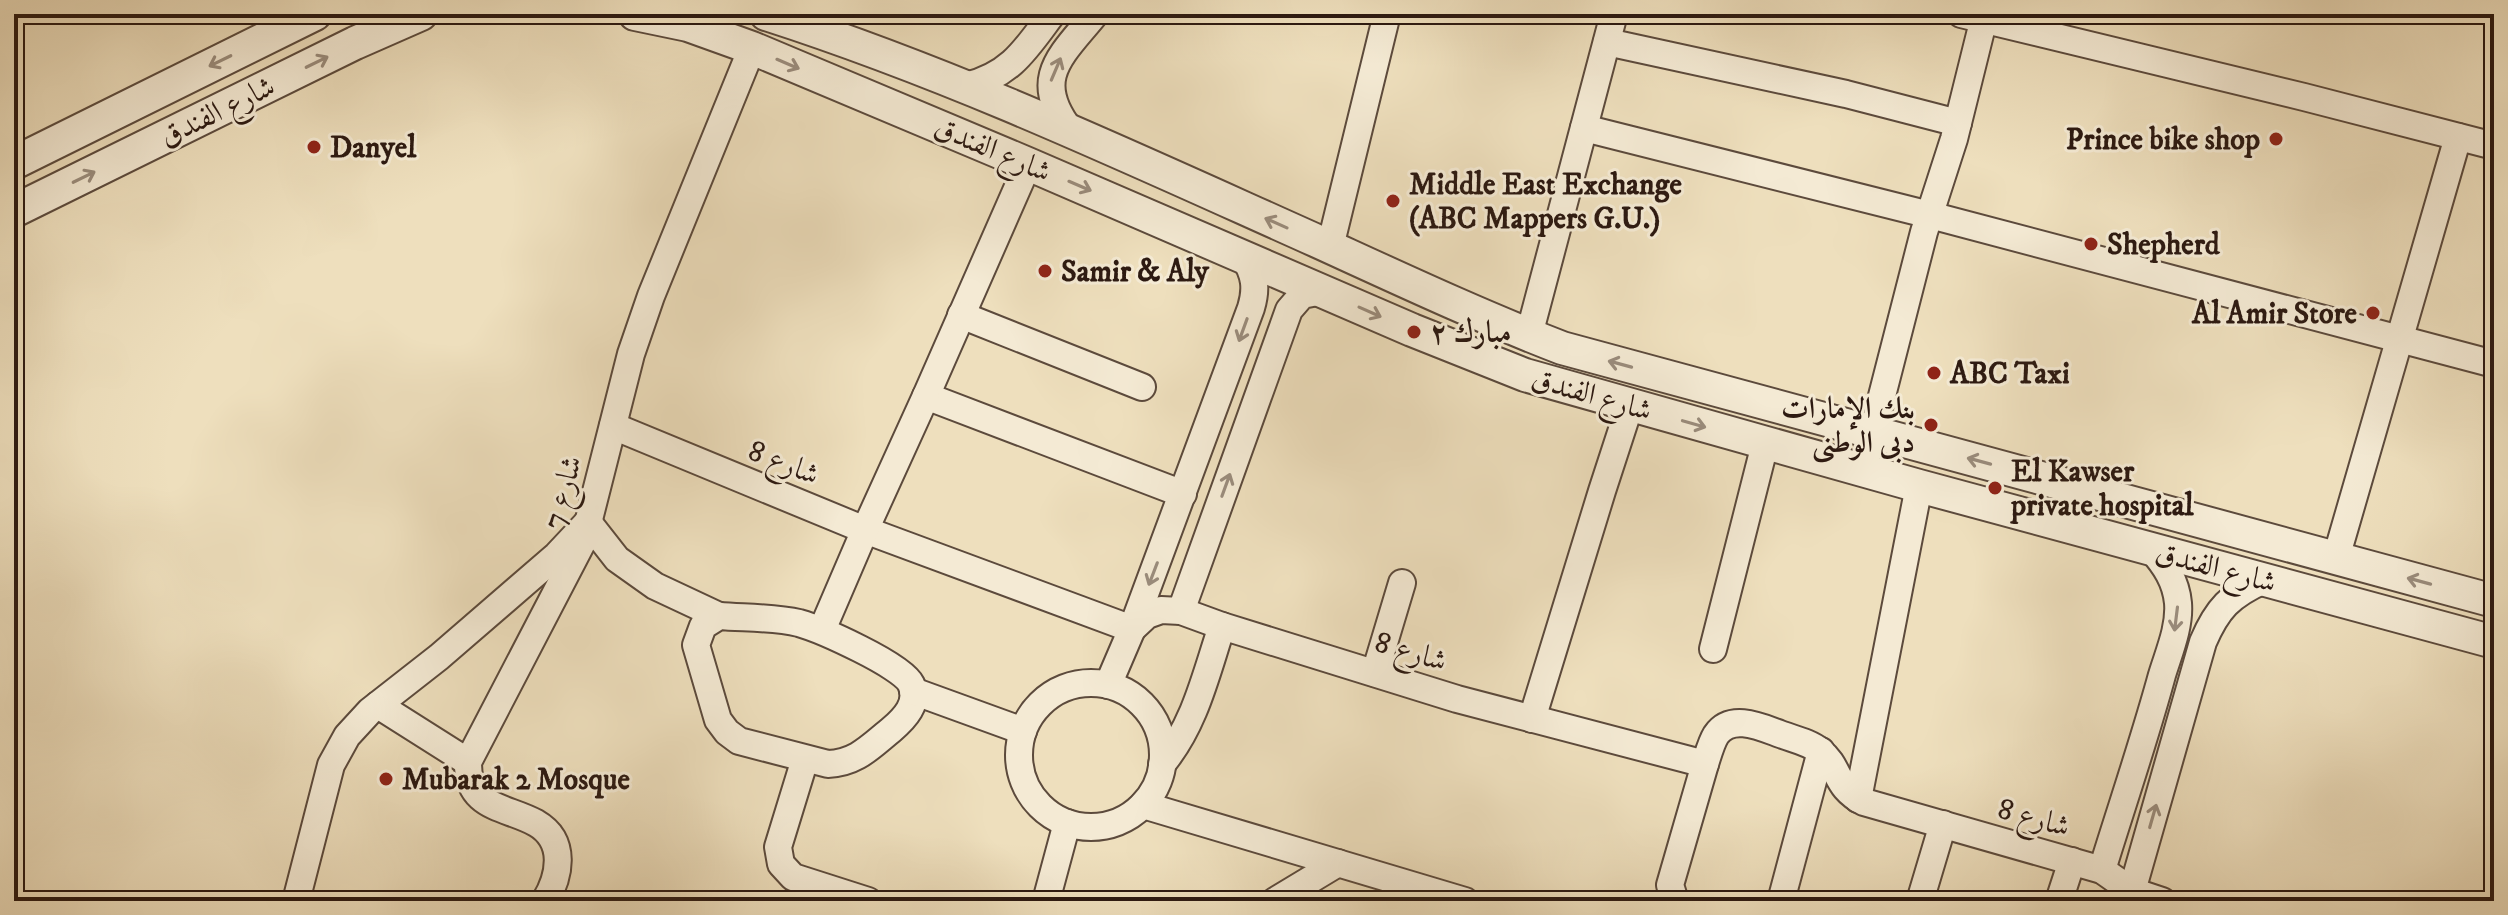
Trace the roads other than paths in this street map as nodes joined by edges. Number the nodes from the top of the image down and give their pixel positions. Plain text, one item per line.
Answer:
1 (315, 14) edge
2 (421, 14) edge
3 (635, 14) edge
4 (766, 14) edge
5 (1052, 14) edge
6 (1095, 14) edge
7 (1387, 14) edge
8 (1614, 14) edge
9 (1977, 16) edge
10 (1607, 42) junction
11 (752, 48) junction
12 (966, 86) junction
13 (1958, 123) junction
14 (1584, 128) junction
15 (1070, 130) junction
16 (2458, 137) junction
17 (2494, 146) edge
18 (14, 163) edge
19 (1028, 164) junction
20 (14, 211) edge
21 (1930, 215) junction
22 (1330, 247) junction
23 (1244, 257) junction
24 (1322, 291) junction
25 (1428, 293) junction
26 (961, 315) junction
27 (1412, 330) junction
28 (1529, 335) junction
29 (2400, 339) junction
30 (2494, 364) edge
31 (1142, 387) dead end
32 (926, 396) junction
33 (1630, 405) junction
34 (613, 426) junction
35 (1874, 432) junction
36 (1765, 444) junction
37 (1863, 470) junction
38 (1919, 486) junction
39 (1183, 494) junction
40 (588, 522) junction
41 (865, 530) junction
42 (2151, 549) junction
43 (2336, 558) junction
44 (2264, 580) junction
45 (1402, 583) dead end
46 (2494, 601) edge
47 (1181, 611) junction
48 (719, 616) junction
49 (1222, 626) junction
50 (1132, 629) junction
51 (822, 630) junction
52 (2494, 642) edge
53 (1713, 649) dead end
54 (1375, 673) junction
55 (1108, 685) junction
56 (913, 691) junction
57 (378, 705) junction
58 (1532, 719) junction
59 (1023, 731) junction
60 (1821, 751) junction
61 (805, 759) junction
62 (468, 762) junction
63 (1162, 764) junction
64 (1705, 764) junction
65 (1858, 799) junction
66 (1143, 805) junction
67 (1067, 823) junction
68 (1943, 824) junction
69 (2072, 861) junction
70 (1338, 863) junction
71 (2102, 870) junction
72 (2132, 891) junction
73 (296, 901) edge
74 (545, 901) edge
75 (868, 901) edge
76 (1046, 901) edge
77 (1275, 901) edge
78 (1465, 901) edge
79 (1675, 901) edge
80 (1781, 901) edge
81 (1920, 901) edge
82 (2059, 901) edge
83 (2162, 901) edge

1 -> 18 street, شارع الفندق
20 -> 2 street, شارع الفندق
3 - 11 street, شارع الفندق
4 - 12 street, شارع الفندق
5 - 12 street
15 -> 6 street
7 - 22 street
8 - 10 street
9 - 13 street
9 - 16 street
10 - 13 street
10 - 14 street
11 -> 19 street, شارع الفندق
11 - 34 street, شارع 7
12 - 15 street, شارع الفندق
13 - 21 street
14 - 21 street
14 - 28 street
22 -> 15 street, شارع الفندق
16 - 17 street
16 - 29 street
19 -> 23 street, شارع الفندق
19 - 26 street
21 - 29 street
21 - 35 street
22 - 25 street, شارع الفندق
23 - 24 street, شارع الفندق
23 -> 39 street
24 -> 27 street, شارع الفندق
47 -> 24 street
25 - 27 street
25 - 28 street, شارع الفندق
26 - 31 street
26 - 32 street
27 - 33 street, شارع الفندق
35 -> 28 street, شارع الفندق
29 - 30 street
29 - 43 street
32 - 39 street
32 - 41 street
33 -> 36 street, شارع الفندق
33 - 58 street
34 - 40 street, شارع 7
34 - 41 street, شارع 8
35 - 37 street
43 -> 35 street, شارع الفندق
36 - 37 street, شارع الفندق
36 - 53 street
37 - 38 street, شارع الفندق
38 - 42 street, شارع الفندق
38 - 65 street
39 -> 50 street
40 - 48 street
40 - 57 street
40 - 62 street, شارع 7
41 - 50 street, شارع 8
41 - 51 street
42 - 44 street, شارع الفندق
42 -> 71 street
46 -> 43 street, شارع الفندق
44 - 52 street, شارع الفندق
72 -> 44 street
45 - 54 street
47 - 49 street, شارع 8
47 - 50 street
48 - 51 street
48 - 61 street
49 - 54 street, شارع 8
49 - 63 street
50 - 55 street
51 - 56 street
54 - 58 street, شارع 8
55 - 59 street
55 - 63 street
56 - 59 street
56 - 61 street
57 - 62 street
57 - 73 street
58 - 64 street, شارع 8
59 - 67 street
60 - 64 street
60 - 65 street
60 - 80 street
61 - 75 street
62 - 74 street
63 - 66 street
64 - 79 street
65 - 68 street, شارع 8
66 - 67 street
66 - 70 street
67 - 76 street
68 - 69 street, شارع 8
68 - 81 street
69 - 71 street, شارع 8
69 - 82 street
70 - 77 street
70 - 78 street
71 - 72 street, شارع 8
72 - 83 street, شارع 8

